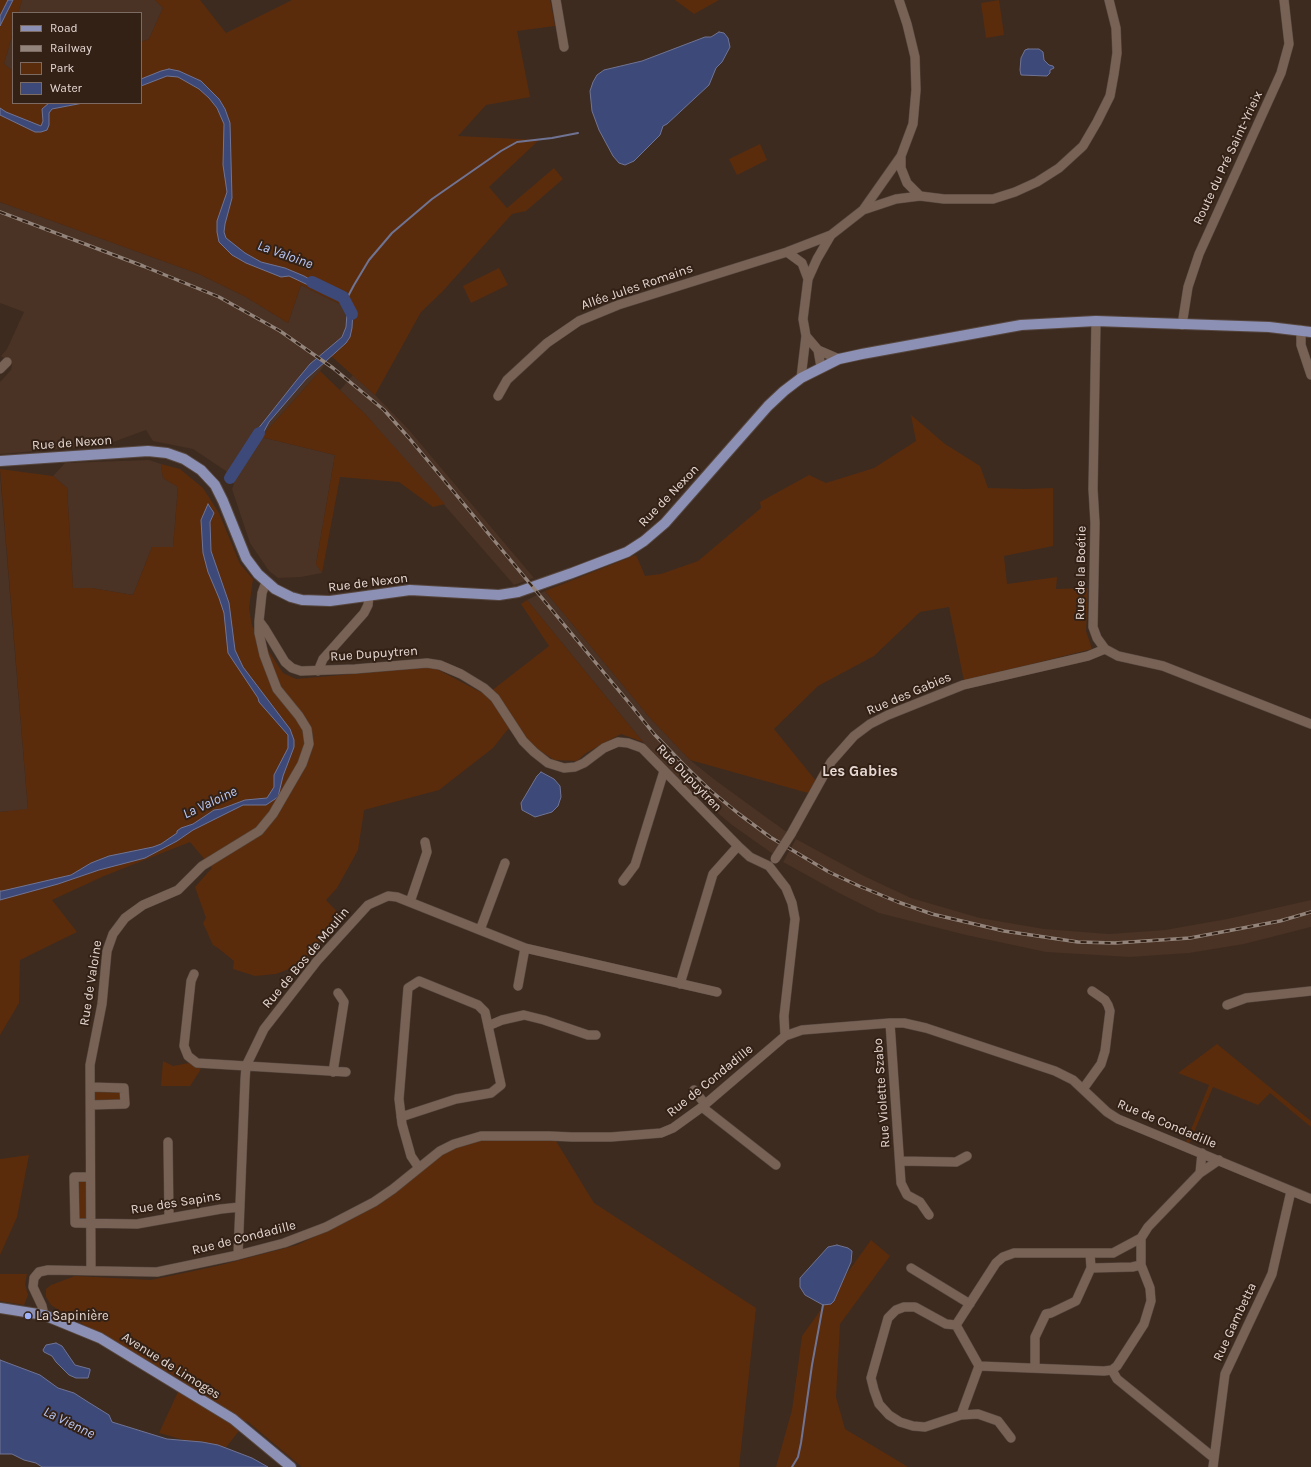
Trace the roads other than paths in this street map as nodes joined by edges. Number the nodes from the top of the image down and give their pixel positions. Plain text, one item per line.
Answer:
1 (556, 0) edge
2 (899, 0) edge
3 (1109, 0) edge
4 (1284, 0) edge
5 (564, 46) dead end
6 (901, 156) junction
7 (920, 196) junction
8 (863, 210) junction
9 (831, 235) junction
10 (787, 252) junction
11 (808, 279) junction
12 (1096, 321) junction
13 (1182, 325) junction
14 (1306, 331) edge
15 (806, 336) junction
16 (818, 350) junction
17 (839, 359) junction
18 (7, 362) dead end
19 (821, 367) junction
20 (0, 369) edge
21 (1311, 376) edge
22 (801, 378) junction
23 (498, 396) dead end
24 (0, 460) edge
25 (266, 582) junction
26 (369, 595) junction
27 (259, 621) junction
28 (1105, 649) junction
29 (318, 671) junction
30 (1311, 724) edge
31 (664, 771) junction
32 (425, 842) dead end
33 (738, 846) junction
34 (505, 863) dead end
35 (772, 863) junction
36 (623, 881) dead end
37 (410, 902) junction
38 (480, 930) junction
39 (525, 948) junction
40 (194, 974) dead end
41 (680, 984) junction
42 (518, 986) dead end
43 (1311, 991) edge
44 (717, 992) dead end
45 (1092, 992) dead end
46 (338, 993) dead end
47 (1227, 1005) dead end
48 (890, 1023) junction
49 (488, 1026) junction
50 (596, 1035) dead end
51 (785, 1036) junction
52 (246, 1066) junction
53 (333, 1072) junction
54 (346, 1072) dead end
55 (90, 1087) junction
56 (1083, 1089) junction
57 (694, 1090) dead end
58 (91, 1105) junction
59 (704, 1105) junction
60 (401, 1117) junction
61 (168, 1142) dead end
62 (1202, 1153) junction
63 (967, 1156) dead end
64 (1219, 1160) junction
65 (900, 1161) junction
66 (776, 1165) dead end
67 (419, 1168) junction
68 (1200, 1173) junction
69 (90, 1177) junction
70 (1291, 1191) junction
71 (1311, 1199) edge
72 (240, 1208) junction
73 (929, 1215) dead end
74 (169, 1218) junction
75 (91, 1224) junction
76 (1140, 1238) junction
77 (1090, 1254) junction
78 (238, 1255) junction
79 (1141, 1265) junction
80 (911, 1268) dead end
81 (1091, 1268) junction
82 (91, 1270) junction
83 (970, 1304) junction
84 (0, 1308) edge
85 (44, 1315) junction
86 (956, 1325) junction
87 (979, 1366) junction
88 (1034, 1368) junction
89 (1112, 1370) junction
90 (961, 1415) junction
91 (1011, 1438) dead end
92 (1213, 1462) edge
93 (291, 1467) edge

1 - 5 street
2 - 6 street
3 - 7 street
4 - 13 street, Route du Pré Saint-Yrieix
6 - 7 street
6 - 8 street
7 - 8 street
8 - 9 street
9 - 10 street, Allée Jules Romains
9 - 11 street
10 - 11 street
10 - 23 street, Allée Jules Romains
11 - 15 street
12 - 13 main road, Rue de Nexon
12 - 17 main road, Rue de Nexon
12 - 28 street, Rue de la Boétie
13 - 14 main road, Rue de Nexon
14 - 21 street
15 - 16 street
15 - 22 street
16 - 17 street
16 - 19 street
17 - 19 main road, Rue de Nexon
18 - 20 street
19 - 22 main road, Rue de Nexon
22 - 26 main road, Rue de Nexon
24 - 25 main road, Rue de Nexon
25 - 26 main road, Rue de Nexon
25 - 27 street, Rue de Valoine
26 - 29 street
27 - 29 street, Rue Dupuytren
27 - 55 street, Rue de Valoine
28 - 30 street
28 - 35 street, Rue des Gabies, bridge
29 - 31 street, Rue Dupuytren
31 - 33 street, Rue Dupuytren
31 - 36 street
32 - 37 street
33 - 35 street, Rue Dupuytren
33 - 41 street
34 - 38 street
35 - 51 street, Rue Dupuytren
37 - 38 street, Rue de Bos de Moulin
37 - 52 street, Rue de Bos de Moulin
38 - 39 street, Rue de Bos de Moulin
39 - 41 street, Rue de Bos de Moulin
39 - 42 street
40 - 52 street
41 - 44 street, Rue de Bos de Moulin
43 - 47 street
45 - 56 street
46 - 53 street
48 - 51 street, Rue de Condadille
48 - 56 street, Rue de Condadille
48 - 65 street, Rue Violette Szabo
49 - 50 street
49 - 60 street
49 - 60 street
51 - 59 street, Rue de Condadille
52 - 53 street
52 - 72 street, Rue de Bos de Moulin
53 - 54 street
55 - 58 street, Rue de Valoine
55 - 58 street
56 - 62 street, Rue de Condadille
57 - 59 street
58 - 69 street, Rue de Valoine
59 - 66 street
59 - 67 street, Rue de Condadille
60 - 67 street
61 - 74 street
62 - 64 street, Rue de Condadille
62 - 68 street
63 - 65 street, Rue Violette Szabo
64 - 68 street
64 - 70 street, Rue de Condadille
65 - 73 street, Rue Violette Szabo
67 - 78 street, Rue de Condadille
68 - 76 street
69 - 75 street, Rue de Valoine
69 - 75 street
70 - 71 street, Rue de Condadille
70 - 92 street, Rue Gambetta
72 - 74 street, Rue des Sapins
72 - 78 street, Rue de Bos de Moulin
74 - 75 street, Rue des Sapins
75 - 82 street, Rue de Valoine
76 - 77 street
76 - 79 street
77 - 81 street
77 - 83 street
78 - 82 street, Rue de Condadille
79 - 81 street
79 - 89 street
80 - 83 street
81 - 88 street
82 - 85 street, Rue de Condadille
83 - 86 street
84 - 85 main road, Avenue de Limoges
85 - 93 main road, Avenue de Limoges
86 - 87 street
86 - 90 street
87 - 88 street
87 - 90 street
88 - 89 street
89 - 92 street
90 - 91 street

